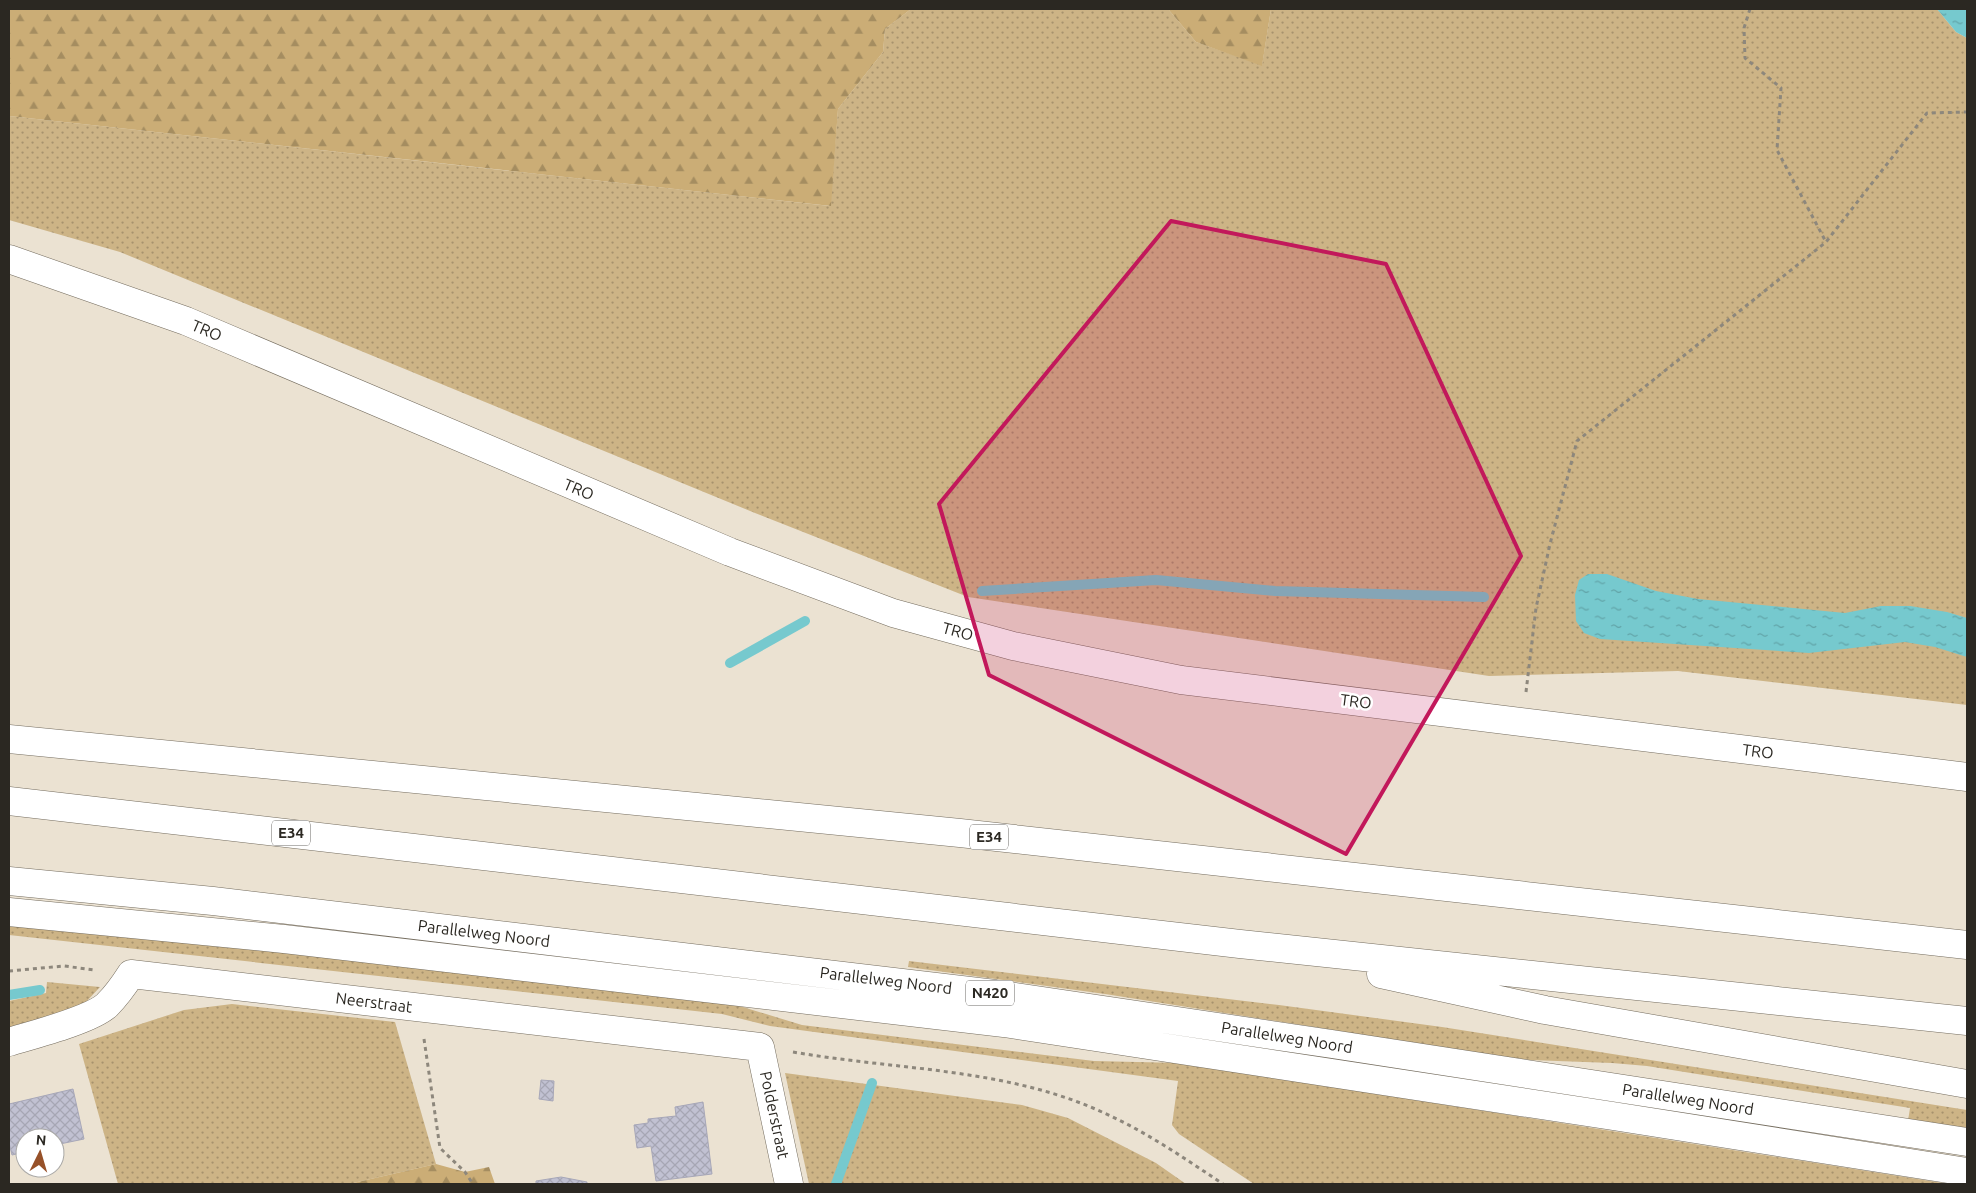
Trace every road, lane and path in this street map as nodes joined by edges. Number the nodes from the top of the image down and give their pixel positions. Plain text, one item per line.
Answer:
1 (1750, 9) edge
2 (1967, 112) edge
3 (1826, 242) junction
4 (9, 259) edge
5 (1525, 722) junction
6 (9, 738) edge
7 (1967, 777) edge
8 (9, 801) edge
9 (9, 881) edge
10 (9, 912) edge
11 (1240, 944) junction
12 (1967, 945) edge
13 (9, 971) edge
14 (131, 974) junction
15 (420, 1007) junction
16 (1967, 1021) edge
17 (9, 1042) edge
18 (760, 1046) junction
19 (1967, 1084) edge
20 (1967, 1142) edge
21 (1967, 1172) edge
22 (473, 1184) edge
23 (789, 1184) edge
24 (1223, 1184) edge

1 - 3 path
2 - 3 path
3 - 5 path
4 - 5 main road, TRO
5 - 7 main road, TRO
6 - 12 main road, E34
8 - 11 main road, E34
9 - 20 main road, Parallelweg Noord / N420
10 - 21 main road, Parallelweg Noord / N420
11 - 16 main road, E34
11 - 19 main road
13 - 14 path
14 - 15 main road, Neerstraat
14 - 17 main road
15 - 18 main road, Neerstraat
15 - 22 path
18 - 23 main road, Polderstraat
18 - 24 path

